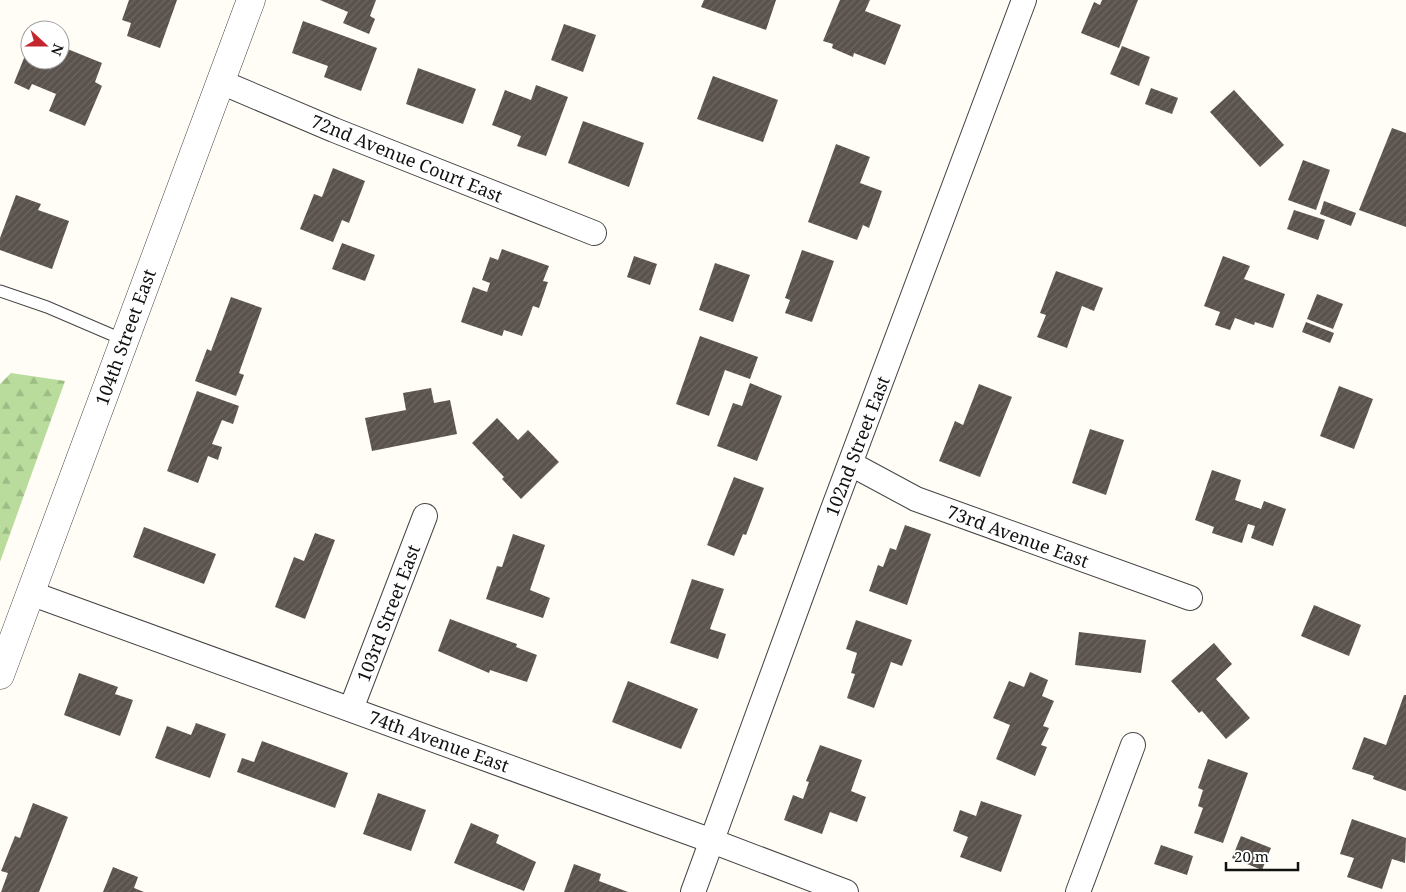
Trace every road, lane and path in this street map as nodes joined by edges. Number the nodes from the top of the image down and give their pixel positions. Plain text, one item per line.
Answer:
1 (251, 0) edge
2 (1017, 2) edge
3 (221, 82) junction
4 (594, 232) dead end
5 (0, 291) edge
6 (124, 340) junction
7 (851, 464) junction
8 (425, 516) dead end
9 (30, 593) junction
10 (1190, 598) dead end
11 (0, 675) edge
12 (351, 709) junction
13 (1133, 745) dead end
14 (712, 841) junction
15 (693, 892) edge
16 (846, 892) edge
17 (1078, 892) edge

1 - 3 street, 104th Street East
2 - 7 street, 102nd Street East
3 - 4 street, 72nd Avenue Court East
3 - 6 street, 104th Street East
5 - 6 lane
6 - 9 street, 104th Street East
7 - 10 street, 73rd Avenue East
7 - 14 street, 102nd Street East
8 - 12 street, 103rd Street East
9 - 11 street, 104th Street East
9 - 12 street, 74th Avenue East
12 - 14 street, 74th Avenue East
13 - 17 street
14 - 15 street, 102nd Street East
14 - 16 street, 74th Avenue East

